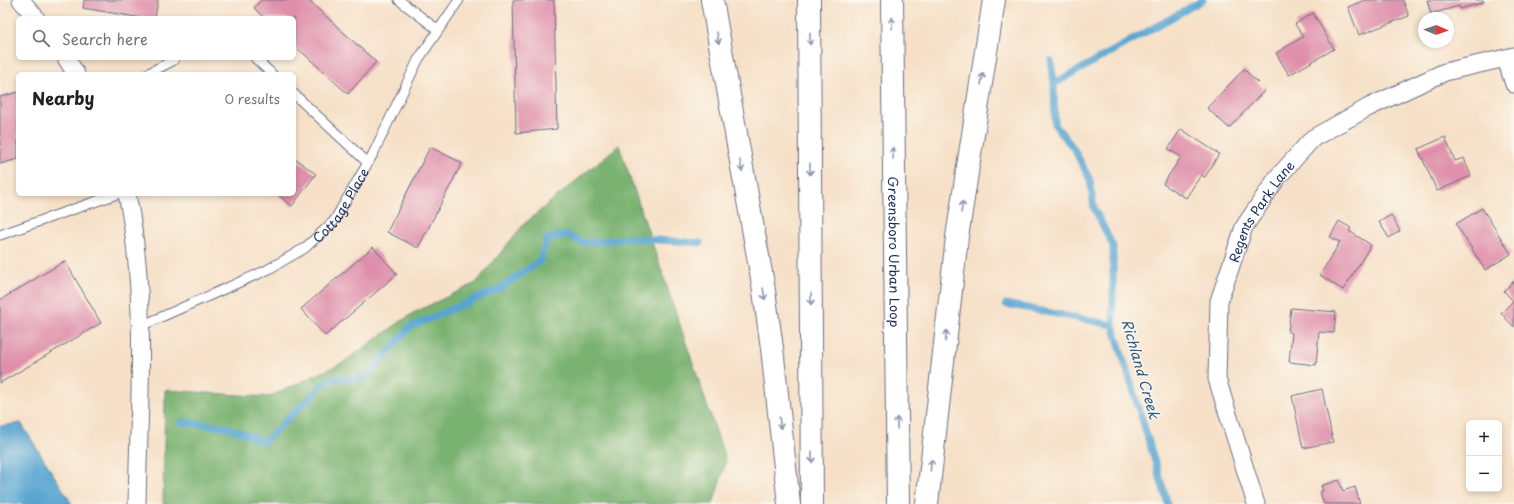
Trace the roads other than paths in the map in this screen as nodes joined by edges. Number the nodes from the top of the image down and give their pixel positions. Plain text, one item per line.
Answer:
1 (399, 0) edge
2 (459, 0) edge
3 (712, 0) edge
4 (809, 0) edge
5 (892, 0) edge
6 (994, 0) edge
7 (438, 30) junction
8 (1510, 57) edge
9 (67, 60) edge
10 (174, 60) dead end
11 (257, 60) edge
12 (75, 72) edge
13 (151, 72) edge
14 (270, 72) edge
15 (1514, 84) edge
16 (296, 96) edge
17 (368, 163) junction
18 (111, 196) edge
19 (126, 196) edge
20 (0, 235) edge
21 (141, 326) junction
22 (137, 504) edge
23 (789, 504) edge
24 (812, 504) edge
25 (898, 504) edge
26 (927, 504) edge
27 (1256, 504) edge

1 - 7 lane
2 - 7 lane, Cottage Place
3 -> 23 highway
4 -> 24 highway
25 -> 5 highway, Greensboro Urban Loop
26 -> 6 highway
7 - 17 lane, Cottage Place
8 - 15 street
8 - 27 street, Regents Park Lane
9 - 12 street
10 - 13 lane
11 - 14 lane
16 - 17 lane
17 - 21 lane, Cottage Place
18 - 20 lane
19 - 21 street
21 - 22 street

